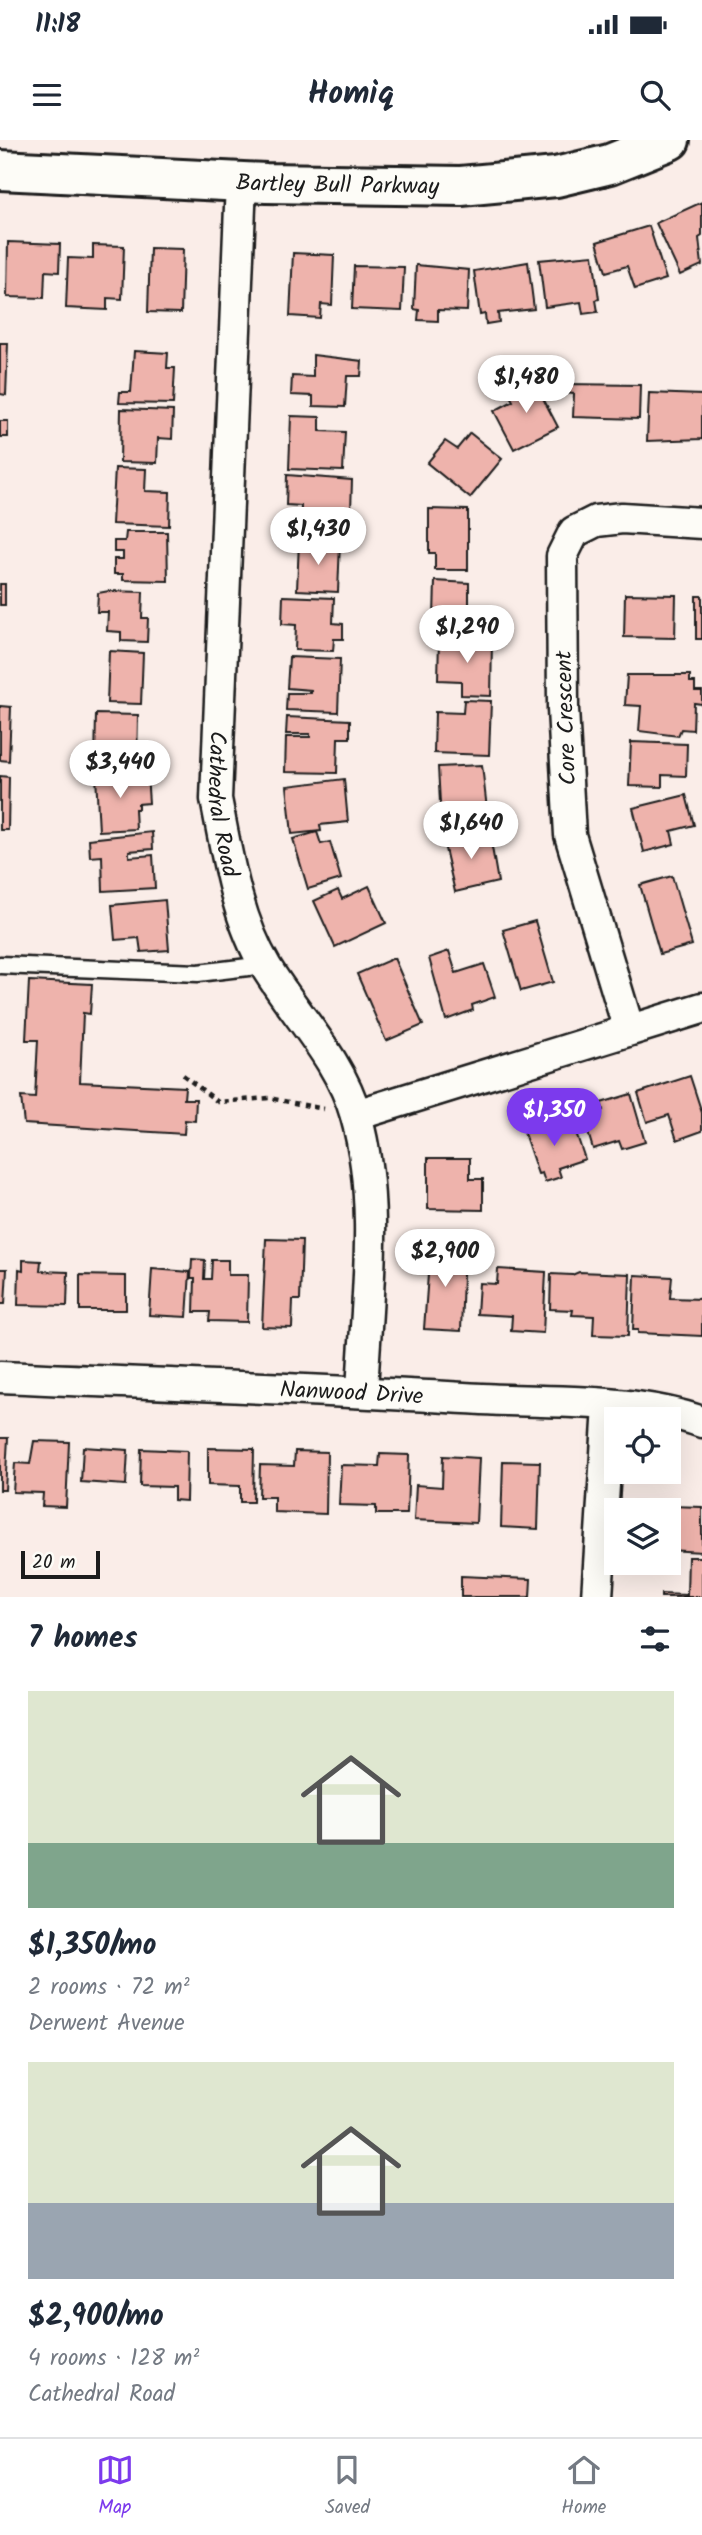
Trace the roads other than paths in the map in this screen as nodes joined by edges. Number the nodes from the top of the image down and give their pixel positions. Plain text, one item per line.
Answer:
1 (670, 140) edge
2 (0, 170) edge
3 (241, 182) junction
4 (702, 523) edge
5 (0, 965) edge
6 (265, 965) junction
7 (702, 1008) edge
8 (629, 1030) junction
9 (356, 1115) junction
10 (0, 1377) edge
11 (362, 1392) junction
12 (609, 1406) junction
13 (702, 1422) edge
14 (597, 1597) edge

1 - 3 street, Bartley Bull Parkway
2 - 3 street, Bartley Bull Parkway
3 - 6 street, Cathedral Road
4 - 8 street, Core Crescent
5 - 6 lane
6 - 9 street, Cathedral Road
7 - 8 street
8 - 9 street
9 - 11 street, Cathedral Road
10 - 11 street, Nanwood Drive
11 - 12 street, Nanwood Drive
12 - 13 street, Nanwood Drive
12 - 14 street

